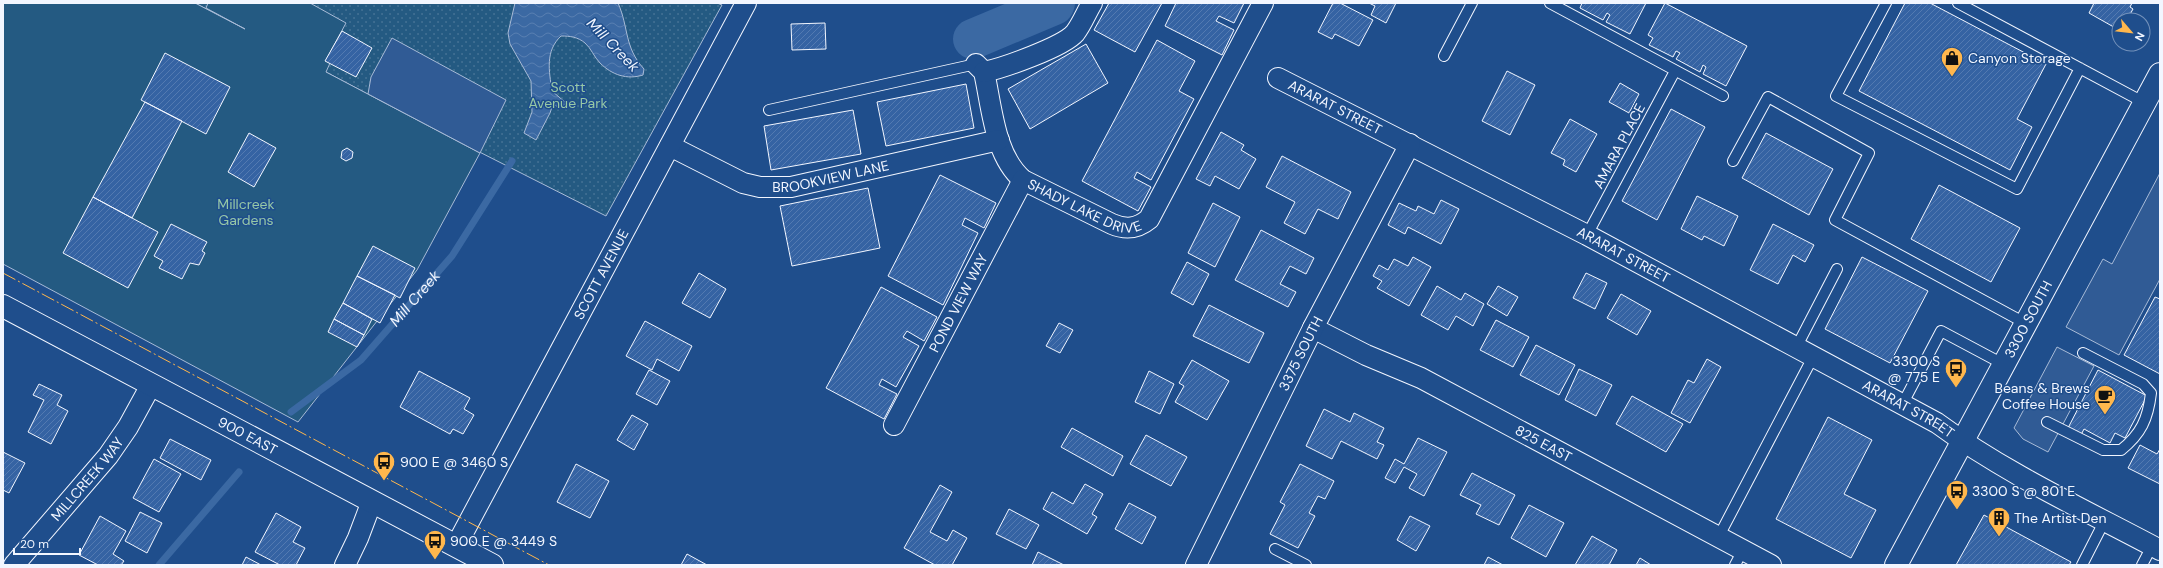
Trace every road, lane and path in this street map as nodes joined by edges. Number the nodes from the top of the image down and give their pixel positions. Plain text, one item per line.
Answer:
1 (746, 3) edge
2 (1092, 3) edge
3 (1263, 3) edge
4 (1472, 3) edge
5 (1550, 3) edge
6 (1886, 3) edge
7 (1958, 3) edge
8 (1444, 56) dead end
9 (980, 68) junction
10 (2080, 68) junction
11 (1675, 71) junction
12 (2160, 74) edge
13 (1278, 78) dead end
14 (1723, 96) dead end
15 (2144, 103) junction
16 (769, 110) dead end
17 (999, 140) junction
18 (1410, 144) junction
19 (670, 146) junction
20 (1734, 161) dead end
21 (1023, 180) junction
22 (1587, 235) junction
23 (1837, 269) dead end
24 (3, 306) edge
25 (2025, 323) junction
26 (1313, 328) junction
27 (1804, 352) junction
28 (2083, 353) dead end
29 (2003, 364) junction
30 (151, 385) junction
31 (1902, 405) junction
32 (2047, 422) dead end
33 (894, 425) dead end
34 (1962, 442) junction
35 (372, 501) junction
36 (2105, 520) junction
37 (1719, 536) junction
38 (456, 546) junction
39 (2156, 548) edge
40 (1275, 549) dead end
41 (1739, 557) edge
42 (14, 565) edge
43 (345, 565) edge
44 (492, 565) edge
45 (1196, 565) edge
46 (1306, 565) edge
47 (1771, 565) edge
48 (1896, 565) edge
49 (2082, 565) edge
50 (2142, 565) edge

1 - 19 street, SCOTT AVENUE
2 - 9 street
3 - 21 street, SHADY LAKE DRIVE
4 - 8 lane
5 - 11 lane
6 - 10 lane
7 - 10 lane
9 - 16 lane
9 - 17 street, SHADY LAKE DRIVE
10 - 15 lane
11 - 14 lane
11 - 22 lane, AMARA PLACE
12 - 15 main road, 3300 SOUTH
13 - 18 street, ARARAT STREET
15 - 25 main road, 3300 SOUTH
17 - 19 street, BROOKVIEW LANE
17 - 21 street, SHADY LAKE DRIVE
18 - 22 street, ARARAT STREET
18 - 26 street, 3375 SOUTH
19 - 38 street, SCOTT AVENUE
20 - 25 lane
21 - 33 street, POND VIEW WAY
22 - 27 street, ARARAT STREET
23 - 27 lane
24 - 30 main road, 900 EAST
25 - 29 main road, 3300 SOUTH
26 - 37 street, 825 EAST
26 - 45 street, 3375 SOUTH
27 - 31 street, ARARAT STREET
27 - 37 lane
28 - 32 lane
29 - 31 lane
29 - 34 main road, 3300 SOUTH
30 - 35 main road, 900 EAST
30 - 42 street, MILLCREEK WAY
31 - 34 street, ARARAT STREET
34 - 36 street, ARARAT STREET
34 - 48 main road, 3300 SOUTH
35 - 38 main road, 900 EAST
35 - 43 street
36 - 39 street, ARARAT STREET
36 - 49 lane
37 - 41 street, 825 EAST
38 - 44 main road, 900 EAST
39 - 50 lane
40 - 46 lane
41 - 47 street, 825 EAST

